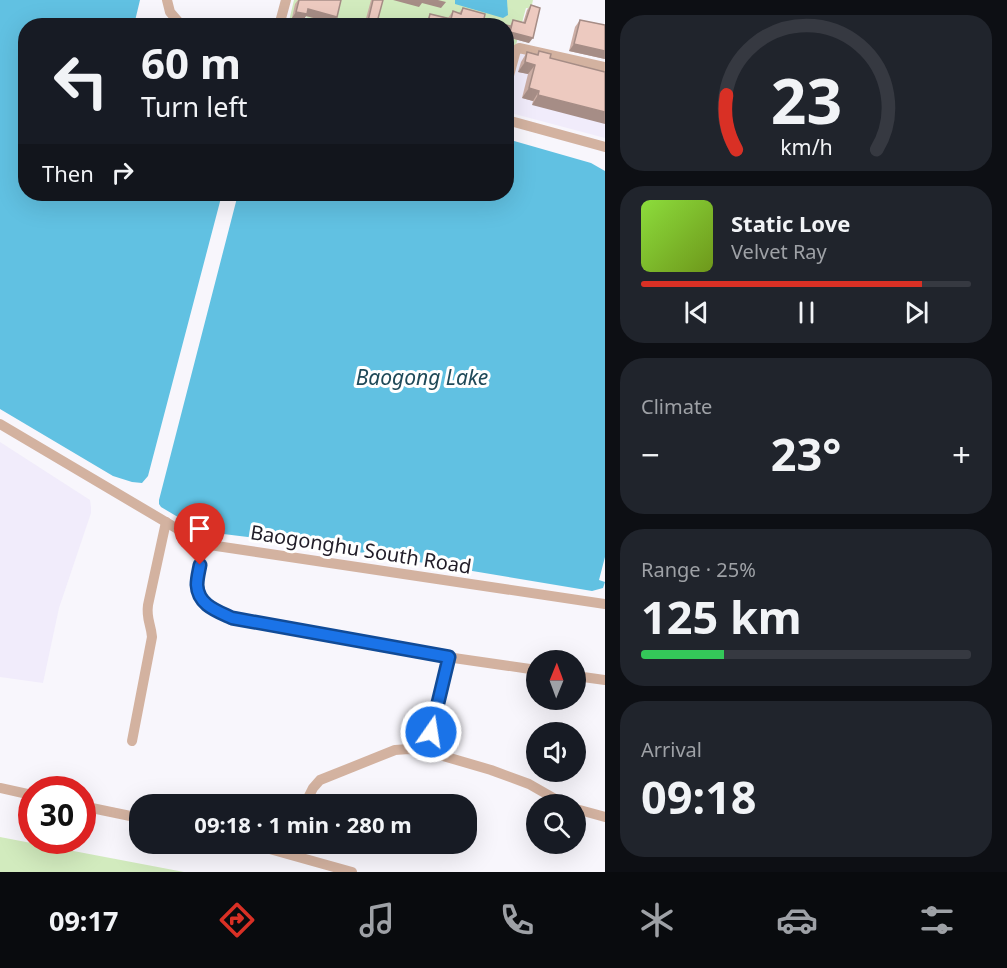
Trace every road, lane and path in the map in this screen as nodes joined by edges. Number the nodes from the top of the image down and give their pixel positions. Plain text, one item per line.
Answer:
1 (167, 0) edge
2 (286, 0) edge
3 (175, 18) edge
4 (281, 18) edge
5 (514, 57) edge
6 (605, 67) edge
7 (514, 122) edge
8 (605, 147) edge
9 (0, 424) edge
10 (166, 522) junction
11 (203, 544) junction
12 (601, 603) edge
13 (449, 657) junction
14 (526, 668) edge
15 (586, 677) edge
16 (605, 680) edge
17 (132, 741) dead end
18 (426, 751) junction
19 (0, 788) edge
20 (18, 792) edge
21 (309, 794) edge
22 (546, 794) edge
23 (96, 809) edge
24 (586, 812) edge
25 (129, 816) edge
26 (605, 817) edge
27 (304, 854) edge
28 (352, 872) edge

1 - 3 street
2 - 4 street
5 - 6 street
7 - 8 street
9 - 10 street, Baogonghu South Road
10 - 11 street, Baogonghu South Road
10 - 17 street
11 - 12 street, Baogonghu South Road
11 - 13 street
13 - 14 street
13 - 18 street
15 - 16 street
18 - 21 street
18 - 22 street
19 - 20 street
23 - 25 street
24 - 26 street
27 - 28 street

